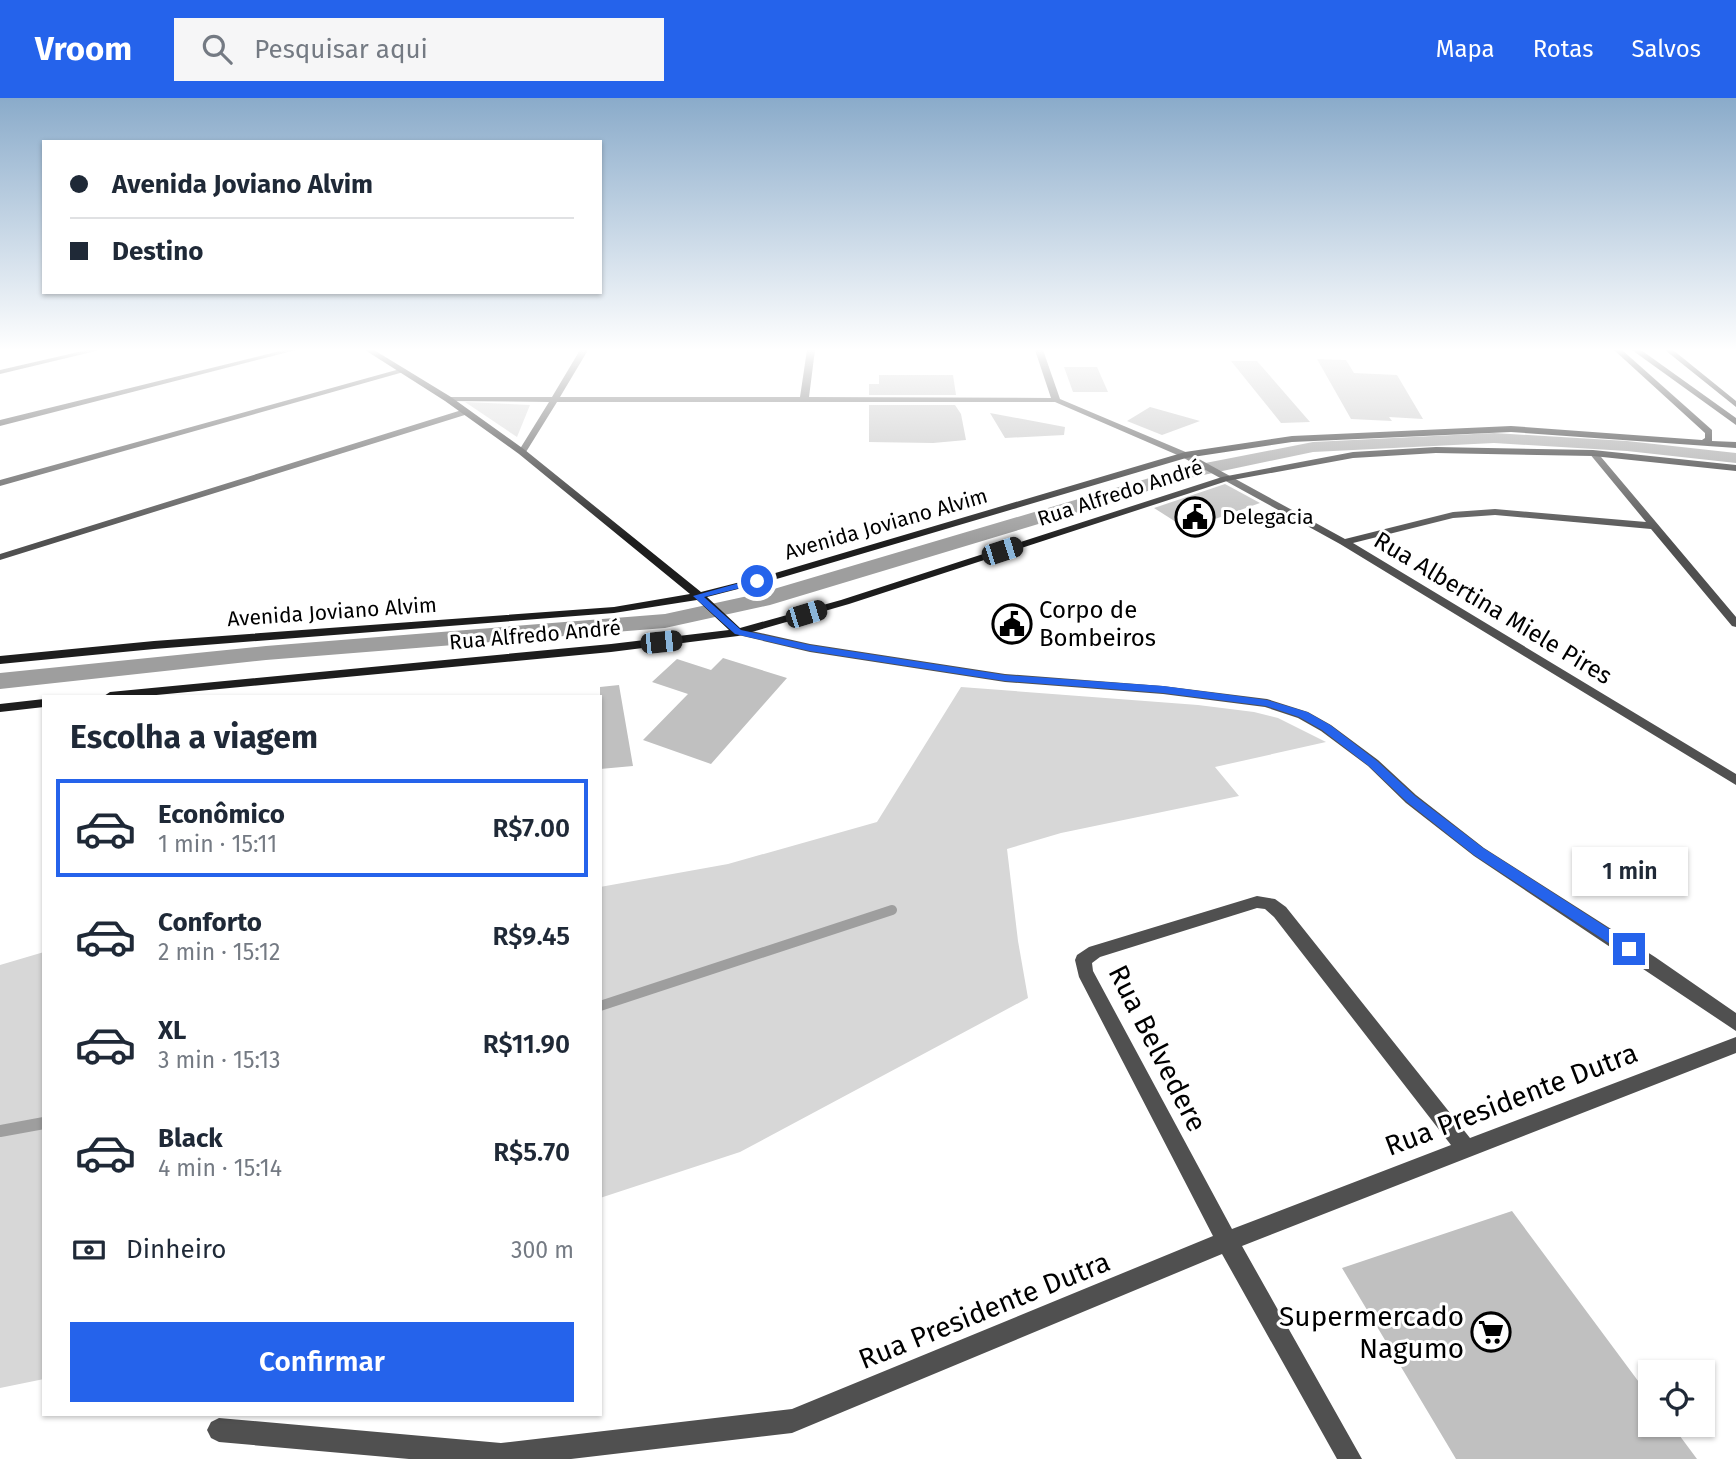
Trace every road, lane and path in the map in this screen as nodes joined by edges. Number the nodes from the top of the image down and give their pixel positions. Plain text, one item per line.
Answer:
1 (38, 414) edge
2 (250, 414) edge
3 (461, 414) edge
4 (468, 414) edge
5 (546, 414) edge
6 (1088, 414) edge
7 (1688, 414) edge
8 (0, 423) edge
9 (1703, 443) junction
10 (1736, 445) edge
11 (522, 452) junction
12 (1592, 453) junction
13 (1185, 455) junction
14 (1736, 468) edge
15 (1222, 477) junction
16 (0, 483) edge
17 (1654, 526) junction
18 (1344, 542) junction
19 (0, 557) edge
20 (678, 579) junction
21 (738, 586) junction
22 (698, 596) junction
23 (650, 604) junction
24 (1736, 624) edge
25 (734, 628) junction
26 (0, 660) edge
27 (120, 695) edge
28 (42, 703) edge
29 (0, 708) edge
30 (1736, 779) edge
31 (1736, 1023) edge
32 (1736, 1045) edge
33 (1465, 1148) junction
34 (1227, 1241) junction
35 (219, 1430) dead end
36 (1350, 1459) edge

1 - 8 street
2 - 16 street
3 - 19 street
4 - 11 main road
5 - 11 street
6 - 13 street, Rua Albertina Miele Pires
7 - 9 main road
9 - 10 main road, Avenida Joviano Alvim
9 - 13 main road, Avenida Joviano Alvim
11 - 20 main road
12 - 14 main road, Rua Alfredo André
12 - 15 main road, Rua Alfredo André
12 - 17 street
13 - 15 street, Rua Albertina Miele Pires
13 - 21 main road, Avenida Joviano Alvim
15 - 18 street, Rua Albertina Miele Pires
15 - 25 main road, Rua Alfredo André
17 - 18 street
17 - 24 street
18 - 30 street, Rua Albertina Miele Pires
20 - 21 main road
20 - 22 main road
20 - 23 main road
21 - 22 main road, Avenida Joviano Alvim
22 - 23 main road, Avenida Joviano Alvim
22 - 25 main road
23 - 26 main road, Avenida Joviano Alvim
25 - 27 main road, Rua Alfredo André
25 - 31 street
28 - 29 main road
32 - 33 street, Rua Presidente Dutra
33 - 34 street, Rua Presidente Dutra
33 - 34 street, Rua Belvedere
34 - 35 street, Rua Presidente Dutra
34 - 36 street

